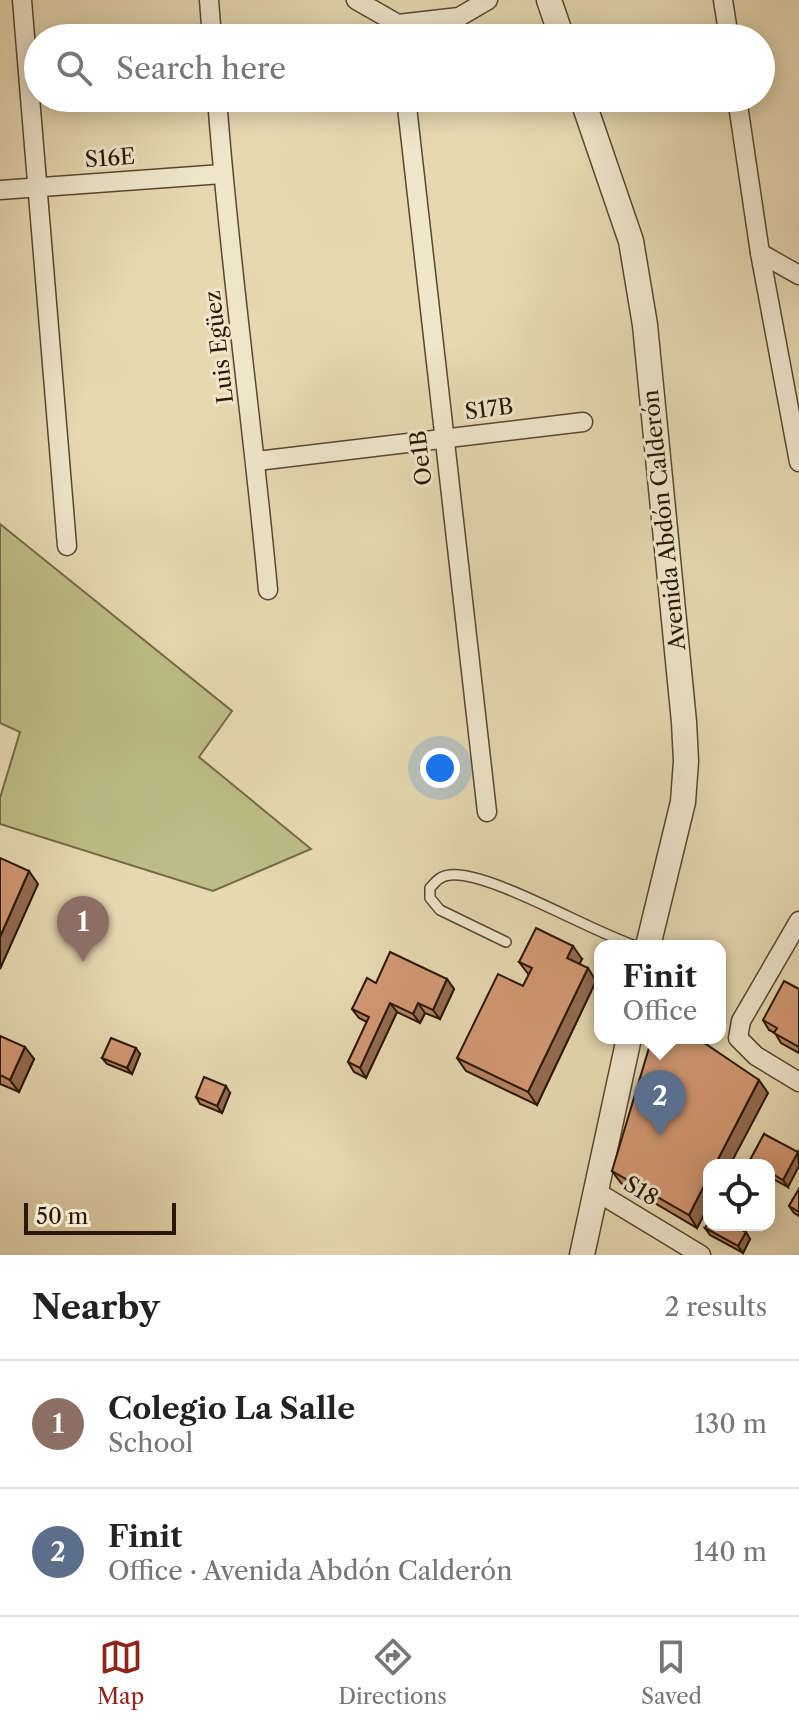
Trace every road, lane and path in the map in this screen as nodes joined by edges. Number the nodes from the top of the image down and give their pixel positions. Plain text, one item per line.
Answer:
1 (22, 0) edge
2 (209, 0) edge
3 (356, 0) edge
4 (488, 0) edge
5 (549, 0) edge
6 (723, 0) edge
7 (24, 24) edge
8 (211, 24) edge
9 (389, 24) edge
10 (429, 24) edge
11 (557, 24) edge
12 (727, 24) edge
13 (32, 112) edge
14 (218, 112) edge
15 (408, 112) edge
16 (587, 112) edge
17 (739, 112) edge
18 (222, 174) junction
19 (39, 187) junction
20 (0, 190) edge
21 (760, 253) junction
22 (799, 275) edge
23 (583, 422) dead end
24 (443, 438) junction
25 (257, 461) junction
26 (799, 462) edge
27 (67, 546) dead end
28 (268, 590) dead end
29 (487, 812) dead end
30 (799, 921) edge
31 (618, 940) edge
32 (649, 940) edge
33 (506, 942) dead end
34 (628, 1044) edge
35 (799, 1082) edge
36 (597, 1192) junction
37 (582, 1255) edge
38 (701, 1255) edge

1 - 7 street
2 - 8 street
3 - 9 street
4 - 10 street
5 - 11 street
6 - 12 street
13 - 19 street
14 - 18 street, Luis Egüez
15 - 24 street, Oe1B
16 - 32 street, Avenida Abdón Calderón
17 - 21 street
18 - 19 street, S16E
18 - 25 street, Luis Egüez
19 - 20 street, S16E
19 - 27 street
21 - 22 street
21 - 26 street
23 - 24 street, S17B
24 - 25 street, S17B
24 - 29 street, Oe1B
25 - 28 street, Luis Egüez
30 - 35 street
31 - 33 lane
34 - 36 street
36 - 37 street
36 - 38 street, S18

